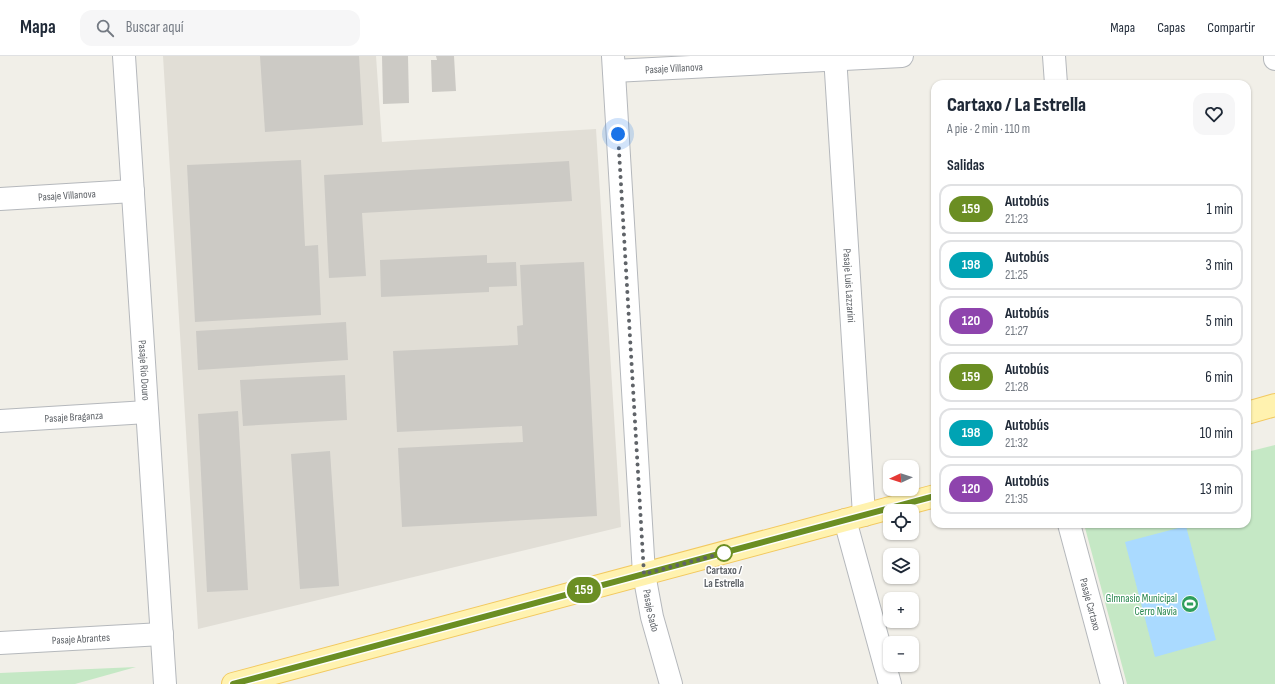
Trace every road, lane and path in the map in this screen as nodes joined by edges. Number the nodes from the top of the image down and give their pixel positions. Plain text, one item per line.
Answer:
1 (124, 56) edge
2 (902, 56) edge
3 (1054, 56) edge
4 (1275, 56) edge
5 (835, 58) edge
6 (1275, 59) edge
7 (614, 64) edge
8 (1056, 80) edge
9 (133, 191) junction
10 (0, 199) edge
11 (1275, 405) edge
12 (1251, 411) edge
13 (147, 412) junction
14 (0, 421) edge
15 (931, 497) edge
16 (854, 518) junction
17 (1070, 528) edge
18 (644, 574) junction
19 (162, 634) junction
20 (0, 643) edge
21 (165, 684) edge
22 (233, 684) edge
23 (671, 684) edge
24 (890, 684) edge
25 (1112, 684) edge

1 - 9 street, Pasaje Río Douro
2 - 5 street, Pasaje Villanova
3 - 8 street
4 - 6 street
5 - 7 street, Pasaje Villanova
5 - 16 street, Pasaje Luis Lazzarini
7 - 18 street, Pasaje Sado
9 - 10 street, Pasaje Villanova
9 - 13 street, Pasaje Río Douro
11 - 12 main road
13 - 14 street, Pasaje Braganza
13 - 19 street, Pasaje Río Douro
15 - 16 main road
16 - 18 main road
16 - 24 street, Pasaje Luis Lazzarini
17 - 25 street, Pasaje Cartaxo
18 - 22 main road
18 - 23 street, Pasaje Sado
19 - 20 street, Pasaje Abrantes
19 - 21 street, Pasaje Río Douro

